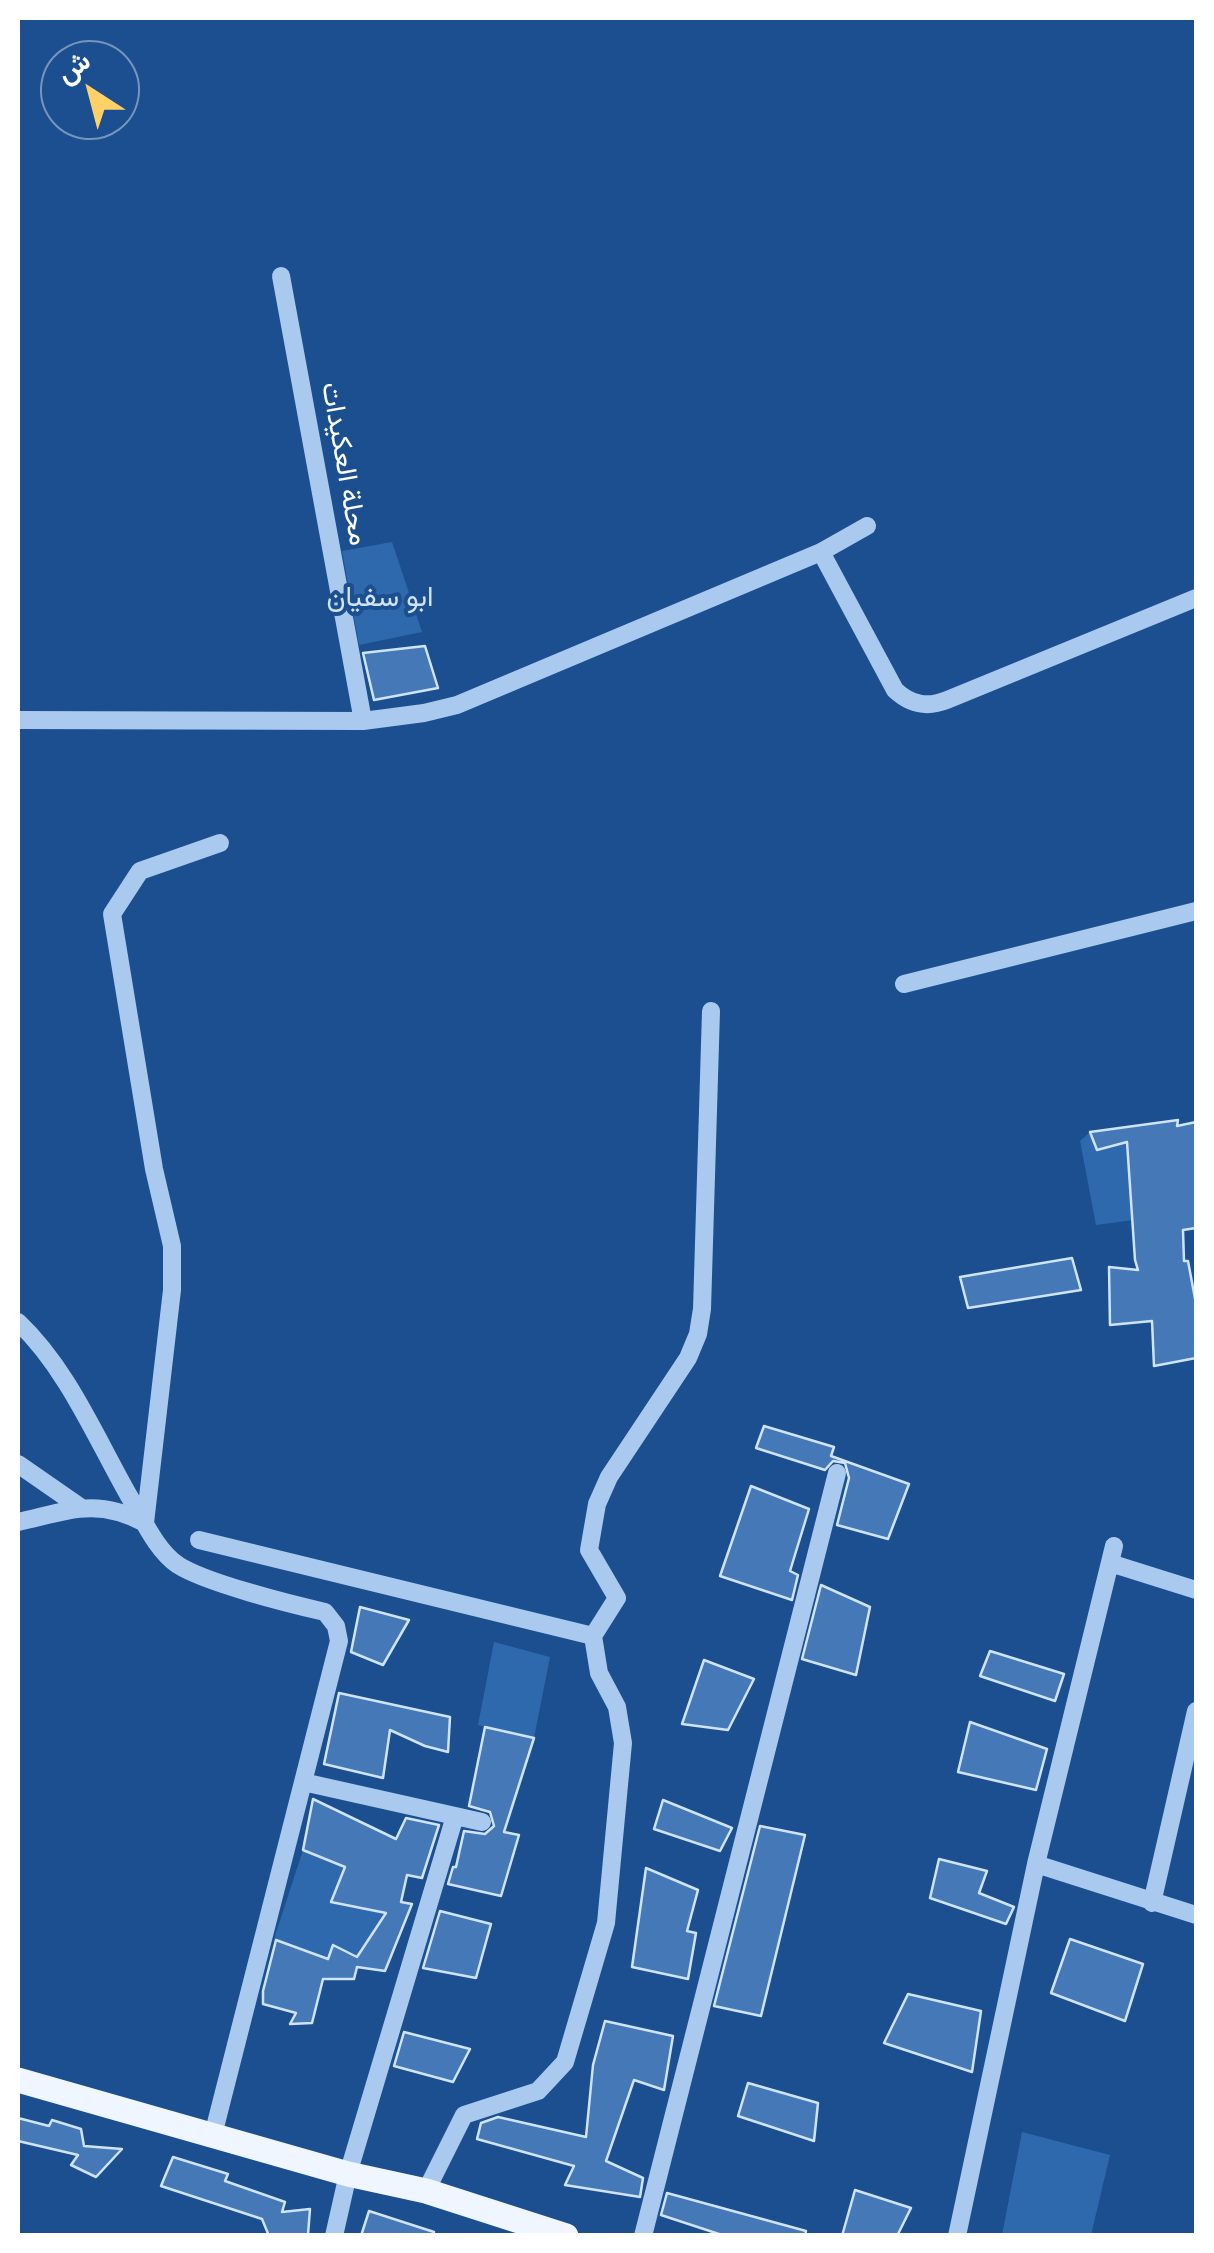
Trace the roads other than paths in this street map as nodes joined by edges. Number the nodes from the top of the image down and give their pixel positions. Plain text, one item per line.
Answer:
1 (281, 276) dead end
2 (868, 526) dead end
3 (820, 552) junction
4 (1196, 598) edge
5 (18, 720) edge
6 (363, 720) junction
7 (220, 843) dead end
8 (1196, 911) edge
9 (904, 984) dead end
10 (711, 1011) dead end
11 (18, 1322) edge
12 (18, 1464) edge
13 (837, 1473) dead end
14 (80, 1506) junction
15 (18, 1522) edge
16 (145, 1523) junction
17 (199, 1540) dead end
18 (1196, 1590) edge
19 (593, 1636) junction
20 (1196, 1711) edge
21 (303, 1782) junction
22 (455, 1816) junction
23 (482, 1822) dead end
24 (1036, 1864) junction
25 (1152, 1903) junction
26 (1196, 1915) edge
27 (18, 2080) edge
28 (213, 2136) junction
29 (348, 2174) junction
30 (426, 2191) junction
31 (334, 2236) edge
32 (566, 2236) edge
33 (643, 2236) edge
34 (957, 2236) edge

1 - 6 street, محلة العكيدات
2 - 3 street
3 - 4 street
3 - 6 street
5 - 6 street
7 - 16 street
8 - 9 street
10 - 19 street
11 - 16 street
12 - 14 street
13 - 33 street
14 - 15 street
14 - 16 street
16 - 21 street
17 - 19 street
18 - 24 street
19 - 30 street
20 - 25 street
21 - 22 street
21 - 28 street
22 - 23 street
22 - 29 street
24 - 25 street
24 - 34 street
25 - 26 street
27 - 28 main road
28 - 29 main road
29 - 30 main road
29 - 31 street
30 - 32 main road

